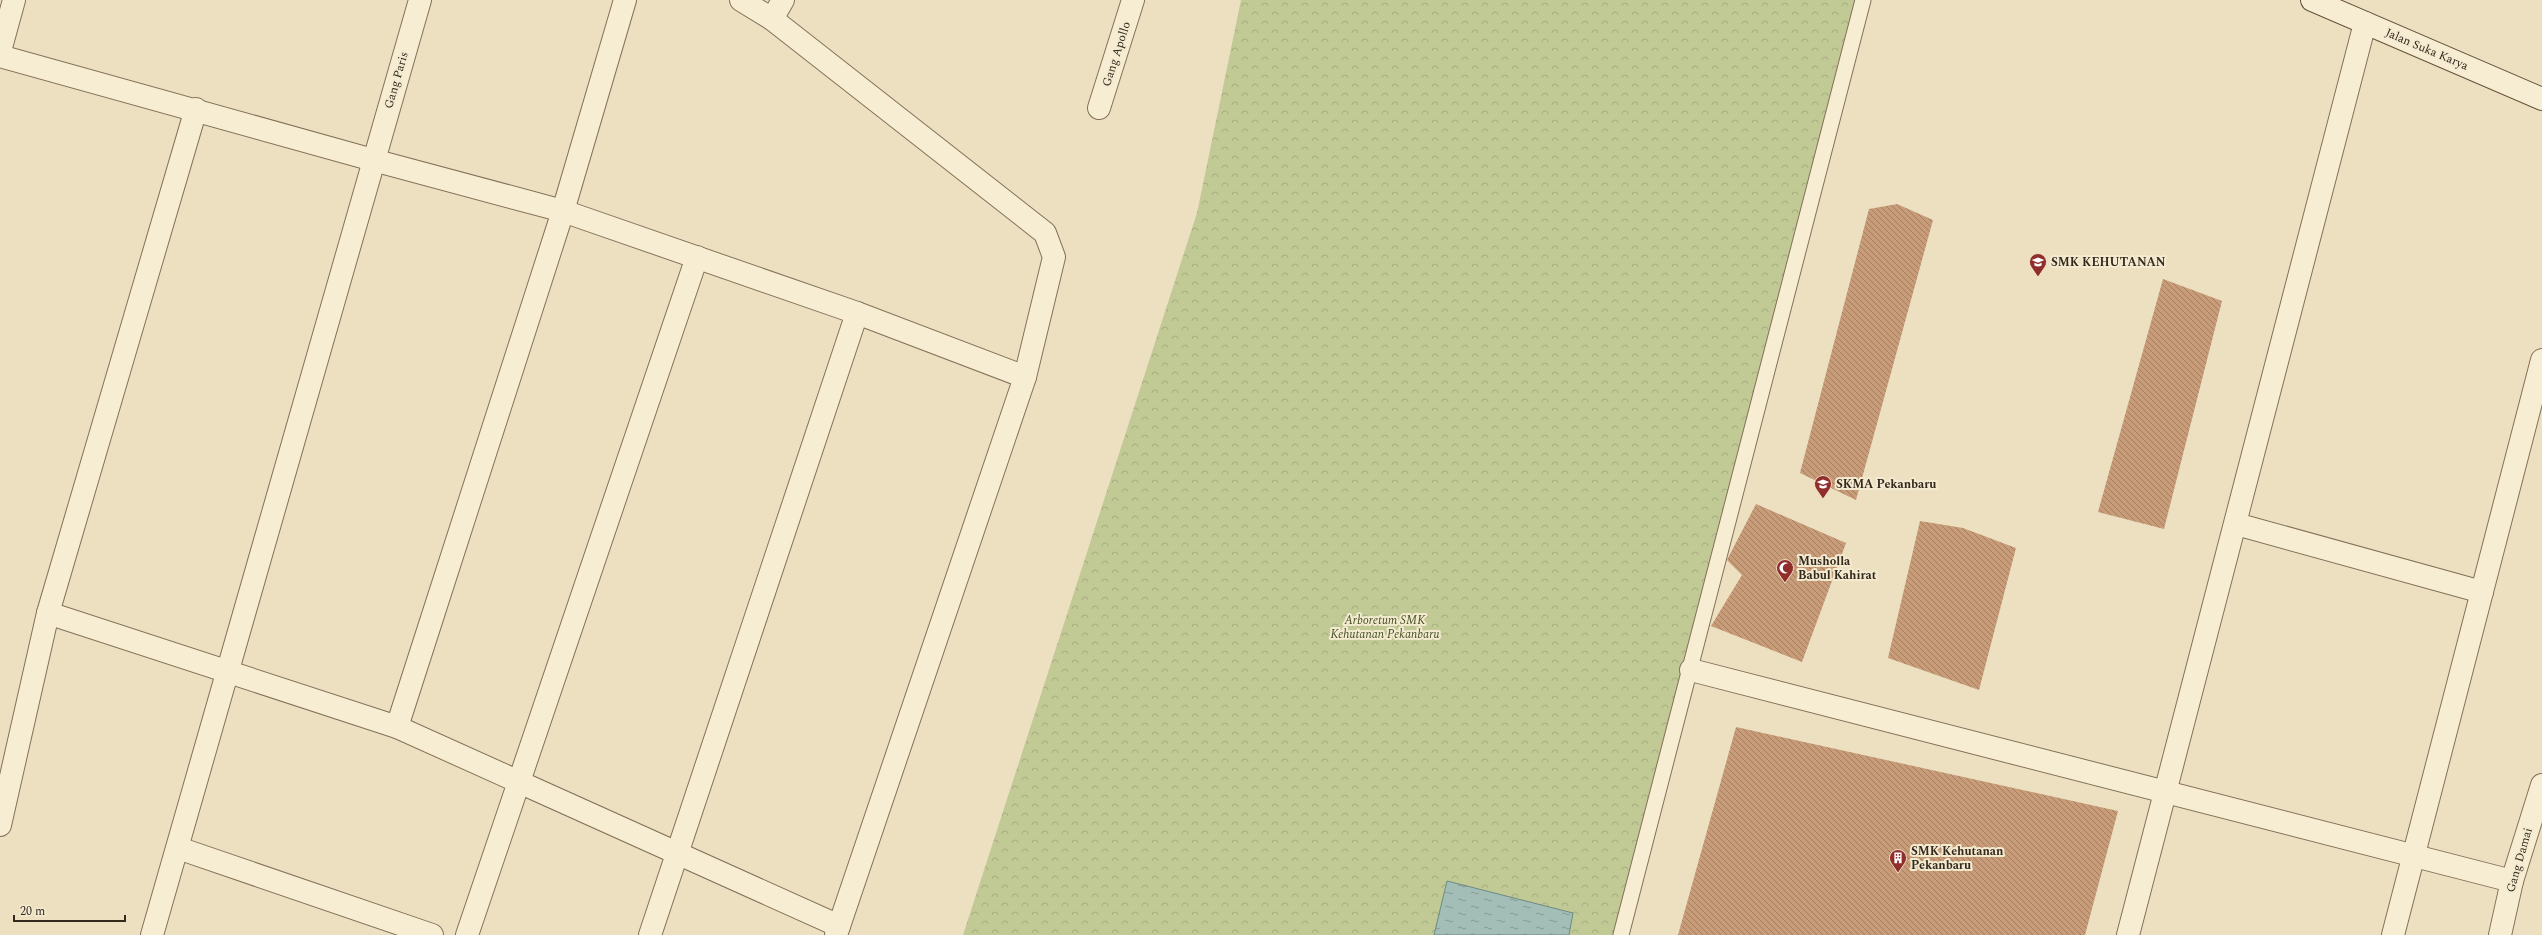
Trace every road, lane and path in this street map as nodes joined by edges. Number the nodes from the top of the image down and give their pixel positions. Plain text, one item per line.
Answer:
1 (14, 0) edge
2 (420, 0) edge
3 (625, 0) edge
4 (741, 0) edge
5 (783, 0) edge
6 (1133, 0) edge
7 (1864, 0) edge
8 (2312, 0) edge
9 (772, 19) junction
10 (2365, 23) junction
11 (0, 51) edge
12 (0, 56) edge
13 (2542, 98) edge
14 (1099, 108) dead end
15 (196, 109) junction
16 (373, 160) junction
17 (564, 211) junction
18 (697, 257) junction
19 (857, 313) junction
20 (2542, 360) edge
21 (1025, 377) junction
22 (2236, 524) junction
23 (2482, 592) junction
24 (48, 613) junction
25 (1691, 670) junction
26 (228, 672) junction
27 (397, 727) junction
28 (519, 782) junction
29 (2542, 785) edge
30 (2166, 791) junction
31 (0, 825) edge
32 (178, 848) junction
33 (677, 853) junction
34 (2414, 854) junction
35 (2512, 881) junction
36 (838, 931) edge
37 (152, 935) edge
38 (432, 935) edge
39 (467, 935) edge
40 (650, 935) edge
41 (1621, 935) edge
42 (2128, 935) edge
43 (2393, 935) edge
44 (2500, 935) edge

1 - 11 street
2 - 16 street, Gang Paris
3 - 17 street
4 - 9 street
5 - 9 street
6 - 14 street, Gang Apollo
7 - 25 lane
8 - 10 street, Jalan Suka Karya
9 - 21 street
10 - 13 street, Jalan Suka Karya
10 - 22 street
12 - 15 street
15 - 16 street
15 - 24 street
16 - 17 street
16 - 26 street, Gang Paris
17 - 18 street
17 - 27 street
18 - 19 street
18 - 28 street
19 - 21 street
19 - 33 street
20 - 23 street
21 - 36 street
22 - 23 street
22 - 30 street
23 - 34 street
24 - 26 street
24 - 31 street
25 - 30 street
25 - 41 lane
26 - 27 street
26 - 32 street, Gang Paris
27 - 28 street
28 - 33 street
28 - 39 street
29 - 35 street, Gang Damai
30 - 34 street
30 - 42 street
32 - 37 street, Gang Paris
32 - 38 street
33 - 36 street
33 - 40 street
34 - 35 street
34 - 43 street
35 - 44 street, Gang Damai

